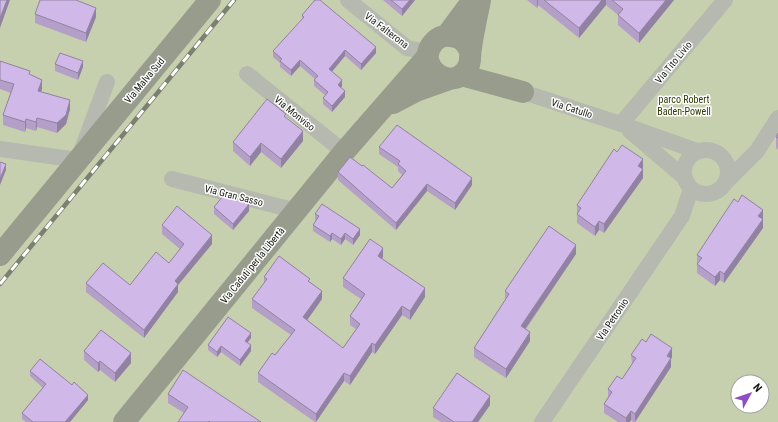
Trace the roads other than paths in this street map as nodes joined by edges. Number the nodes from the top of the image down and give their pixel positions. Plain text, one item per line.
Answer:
1 (210, 0) edge
2 (348, 0) edge
3 (473, 0) edge
4 (480, 0) edge
5 (725, 0) edge
6 (447, 36) junction
7 (427, 57) junction
8 (463, 65) junction
9 (246, 74) dead end
10 (107, 82) dead end
11 (523, 92) joint
12 (382, 109) junction
13 (778, 118) edge
14 (621, 124) junction
15 (0, 149) edge
16 (697, 151) junction
17 (757, 151) junction
18 (344, 152) junction
19 (723, 158) junction
20 (78, 160) junction
21 (172, 179) dead end
22 (726, 182) junction
23 (688, 183) junction
24 (713, 193) junction
25 (297, 211) junction
26 (682, 216) junction
27 (0, 255) edge
28 (124, 422) edge
29 (542, 422) edge

1 - 20 street, Via Malva Sud
2 - 7 street, Via Falterona
3 - 6 street
4 - 8 street
5 - 14 street, Via Tito Livio
6 - 7 street
6 - 8 street
7 - 8 street
7 - 12 street, Via Caduti per la Libertà
8 - 11 street
8 - 12 street
9 - 18 street, Via Monviso
10 - 20 street, Via Malva Sud
11 - 14 street, Via Catullo
12 - 18 street, Via Caduti per la Libertà
13 - 17 street
14 - 16 street, Via Catullo
14 - 23 street, Via Catullo
15 - 20 street
16 - 19 street, Via Catullo
16 - 23 street
17 - 19 street, Via Catullo
17 - 22 street
18 - 25 street, Via Caduti per la Libertà
19 - 22 street
20 - 27 street, Via Malva Sud
21 - 25 street, Via Gran Sasso
22 - 24 street
23 - 24 street, Via Catullo
23 - 26 street, Via Petronio
24 - 26 street, Via Petronio
25 - 28 street, Via Caduti per la Libertà
26 - 29 street, Via Petronio

